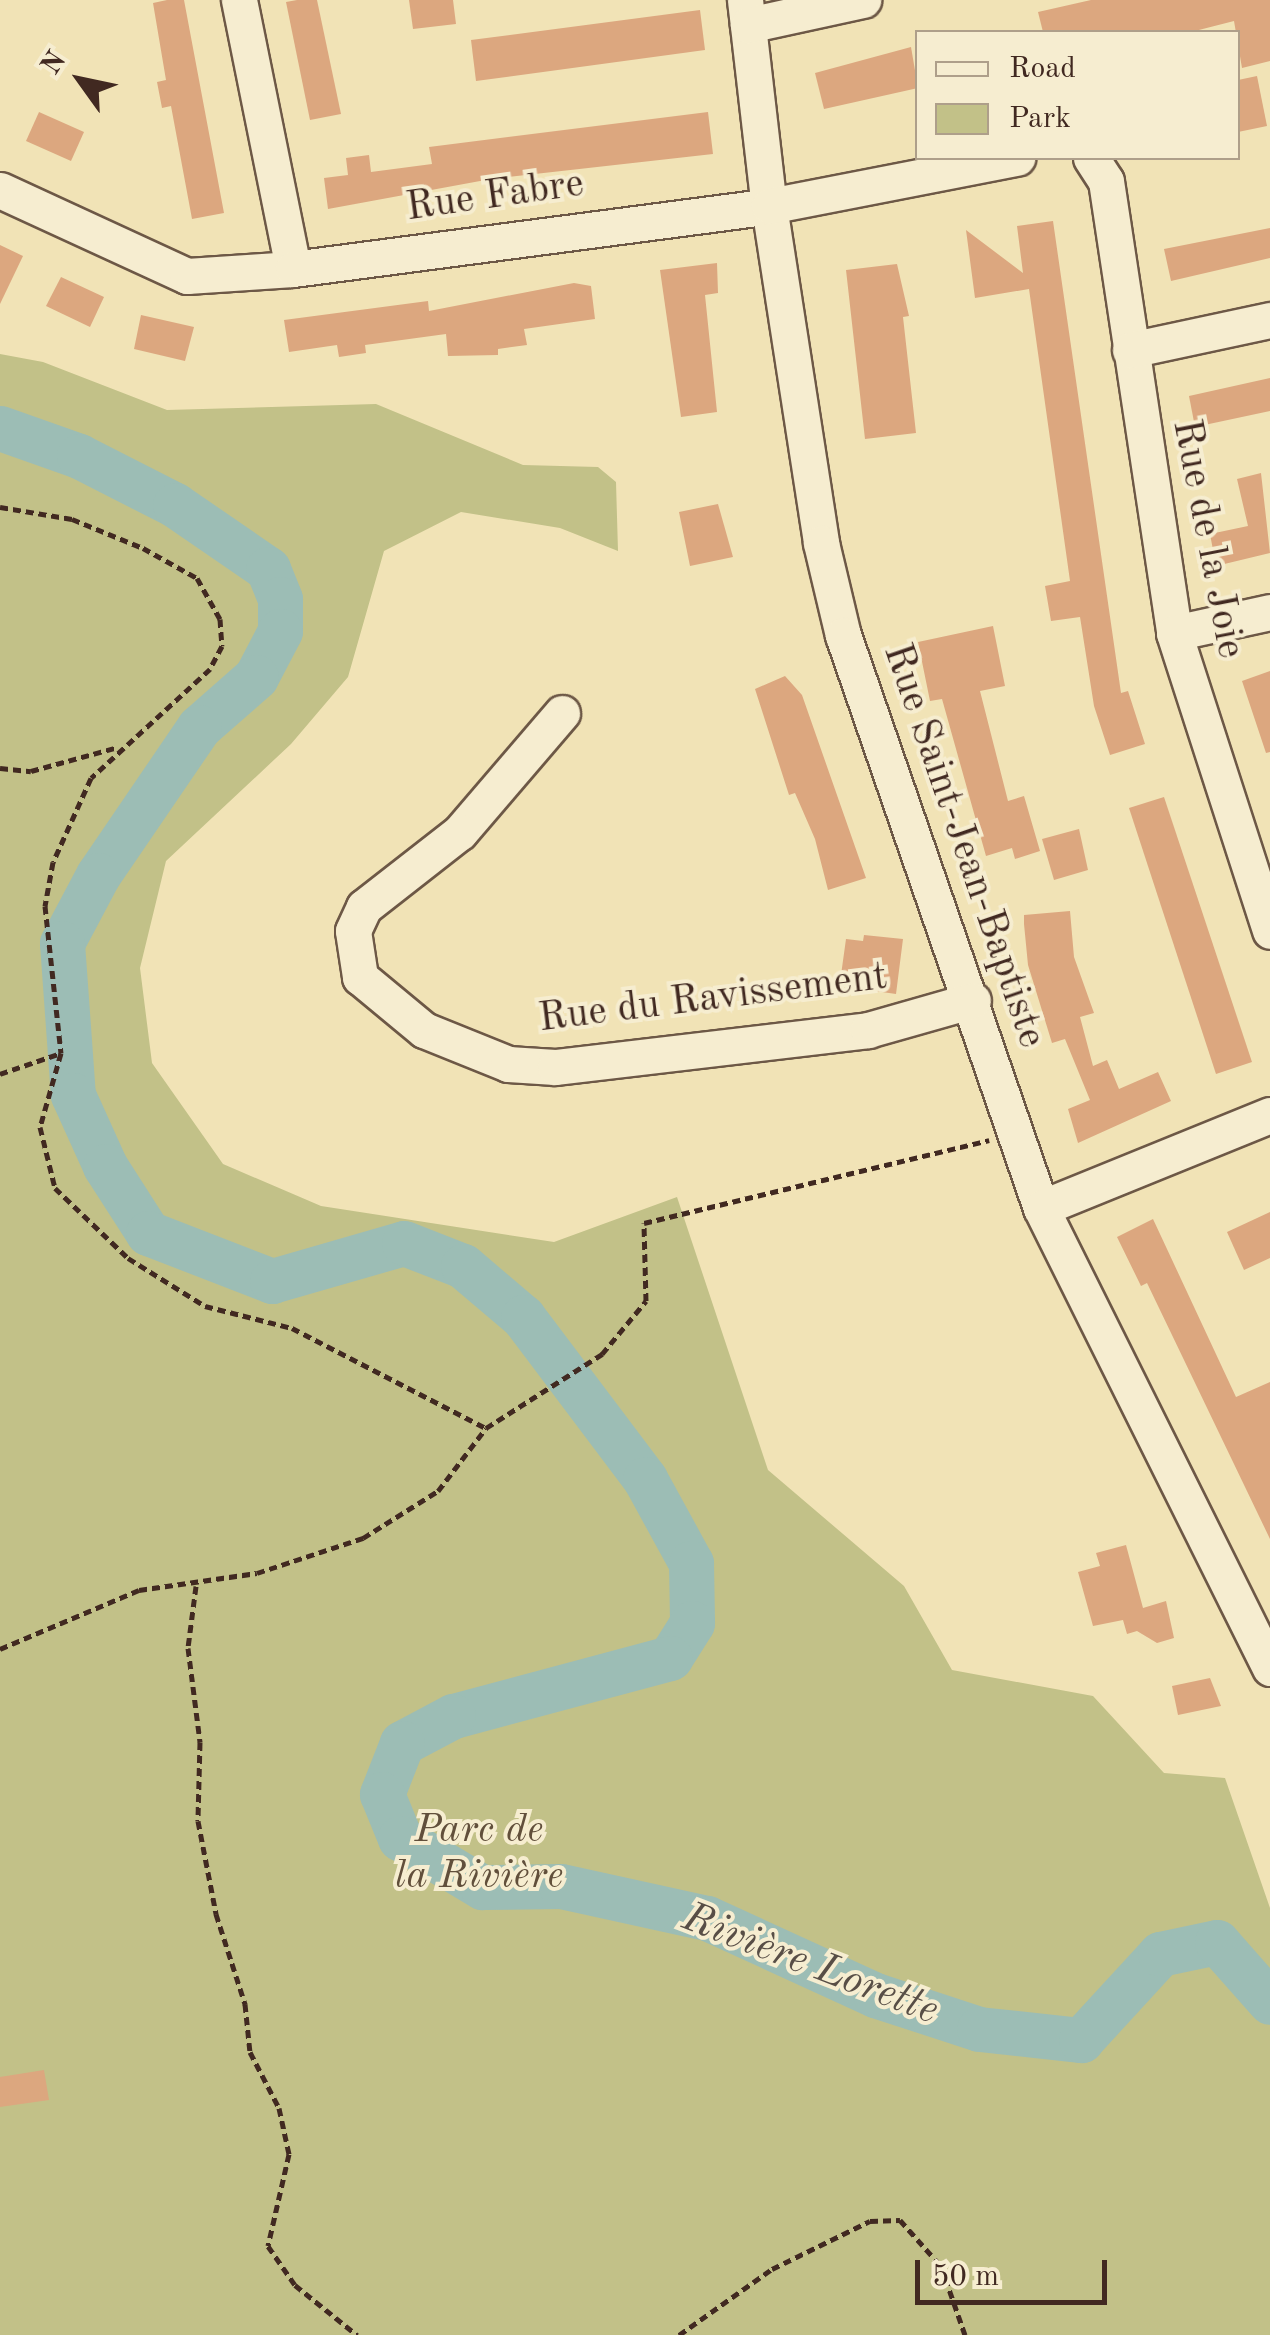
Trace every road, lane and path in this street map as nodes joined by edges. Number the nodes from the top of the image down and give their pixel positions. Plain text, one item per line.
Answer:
1 (240, 0) edge
2 (863, 0) edge
3 (747, 12) edge
4 (1007, 160) edge
5 (1092, 160) edge
6 (0, 190) edge
7 (769, 206) junction
8 (293, 269) junction
9 (1270, 320) edge
10 (1130, 350) junction
11 (0, 507) edge
12 (1270, 612) edge
13 (1174, 633) junction
14 (562, 713) dead end
15 (121, 746) junction
16 (0, 768) edge
17 (1270, 930) edge
18 (974, 1000) junction
19 (60, 1053) junction
20 (0, 1074) edge
21 (1270, 1115) edge
22 (1018, 1134) junction
23 (1041, 1208) junction
24 (486, 1428) junction
25 (196, 1586) junction
26 (0, 1649) edge
27 (1270, 1668) edge
28 (357, 2335) edge
29 (679, 2335) edge
30 (965, 2335) edge

1 - 8 street
2 - 3 street
3 - 7 street, Rue Saint-Jean-Baptiste
4 - 7 street, Rue Fabre
5 - 10 street, Rue de la Joie
6 - 8 street, Rue Fabre
7 - 8 street, Rue Fabre
7 - 18 street, Rue Saint-Jean-Baptiste
9 - 10 street
10 - 13 street, Rue de la Joie
11 - 15 path
12 - 13 street
13 - 17 street, Rue de la Joie
14 - 18 street, Rue du Ravissement
15 - 16 path
15 - 19 path
18 - 22 street, Rue Saint-Jean-Baptiste
19 - 20 path
19 - 24 path
21 - 23 street
22 - 23 street, Rue Saint-Jean-Baptiste
22 - 24 path
23 - 27 street, Rue Saint-Jean-Baptiste
24 - 25 path
25 - 26 path
25 - 28 path
29 - 30 path

